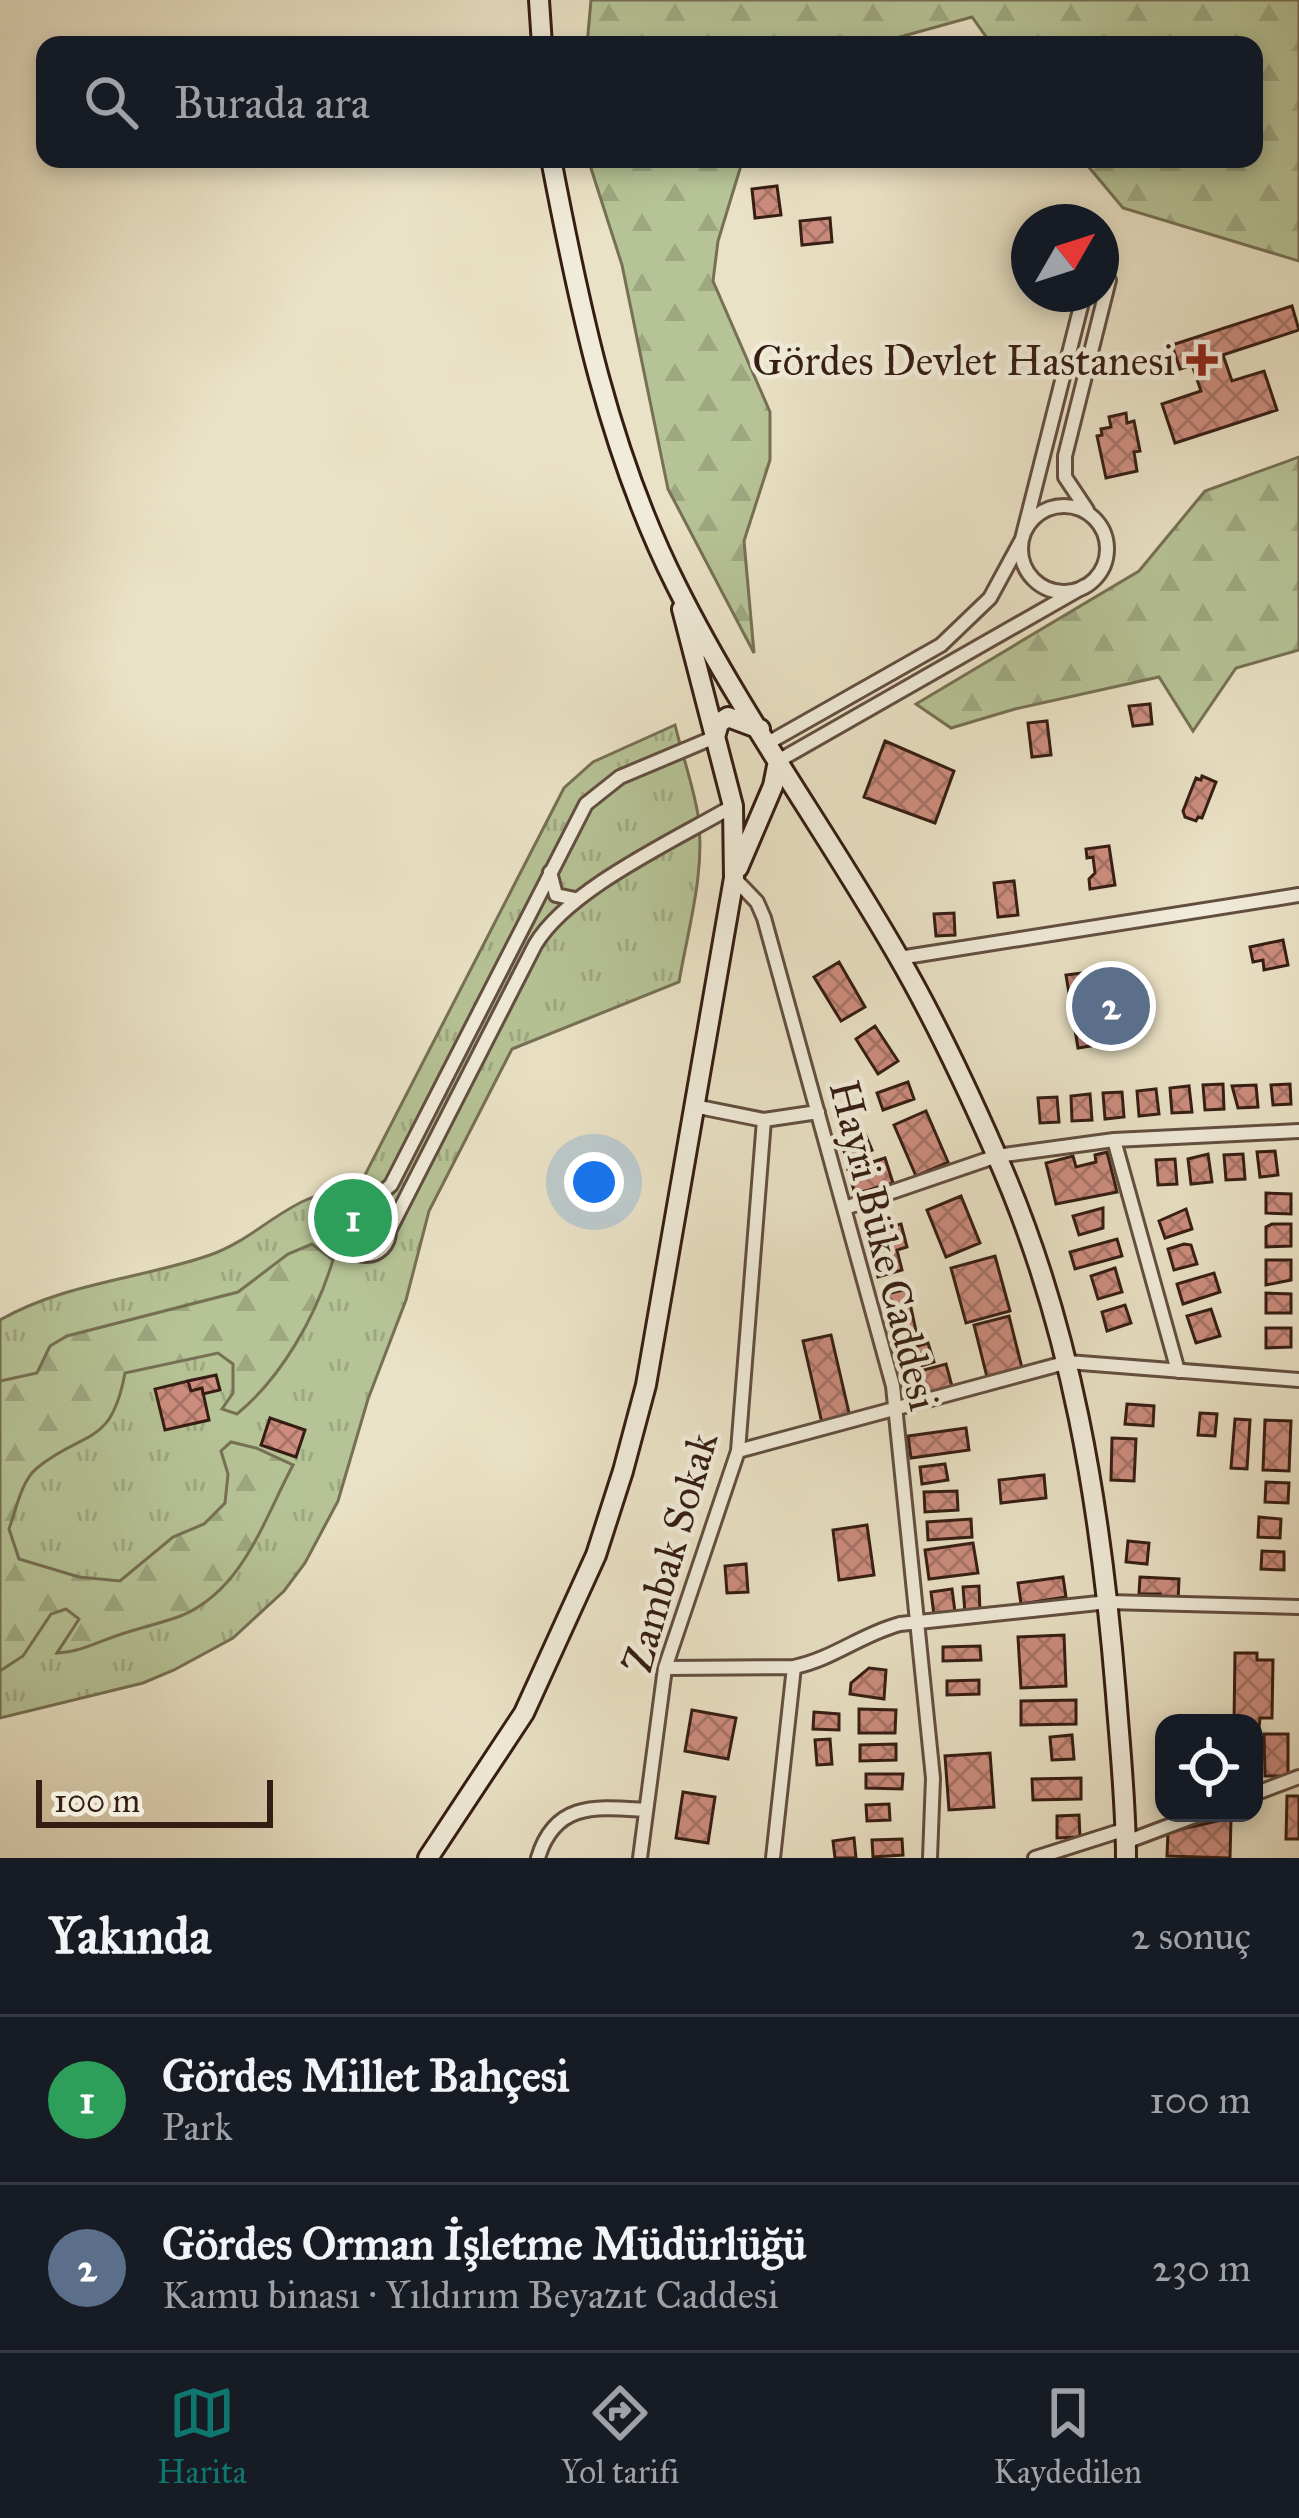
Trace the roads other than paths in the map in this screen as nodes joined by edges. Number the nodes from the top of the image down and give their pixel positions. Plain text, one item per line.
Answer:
1 (539, 0) edge
2 (541, 36) edge
3 (553, 168) edge
4 (1079, 312) edge
5 (1101, 312) edge
6 (1091, 515) junction
7 (1022, 539) junction
8 (676, 586) junction
9 (1085, 586) junction
10 (715, 736) junction
11 (769, 744) junction
12 (733, 806) junction
13 (764, 806) junction
14 (808, 812) junction
15 (550, 871) junction
16 (734, 878) junction
17 (1299, 896) edge
18 (578, 898) junction
19 (899, 958) junction
20 (694, 1106) junction
21 (818, 1112) junction
22 (764, 1120) junction
23 (1299, 1131) edge
24 (1114, 1140) junction
25 (997, 1156) junction
26 (844, 1208) junction
27 (361, 1210) junction
28 (390, 1229) junction
29 (1068, 1363) junction
30 (1178, 1371) junction
31 (1299, 1380) edge
32 (897, 1411) junction
33 (737, 1451) junction
34 (1108, 1602) junction
35 (1299, 1607) edge
36 (918, 1622) junction
37 (794, 1666) junction
38 (665, 1668) junction
39 (1299, 1777) edge
40 (1263, 1791) edge
41 (646, 1810) junction
42 (1180, 1822) edge
43 (1126, 1843) edge
44 (428, 1858) edge
45 (538, 1858) edge
46 (640, 1858) edge
47 (773, 1858) edge
48 (930, 1858) edge
49 (1034, 1858) edge

1 - 2 main road
3 - 8 main road
4 - 7 street
5 - 6 street
6 - 7 street
6 - 9 street
7 - 9 street
7 - 11 street
8 - 10 main road
8 - 11 main road
9 - 11 street
10 - 11 main road
10 - 12 main road
10 - 15 street
11 - 13 main road
11 - 14 main road
12 - 13 main road
12 - 16 main road
12 - 18 street
13 - 14 main road
13 - 16 main road
14 - 19 main road
15 - 18 street
15 - 27 street
16 - 20 main road
16 - 21 street, Hayri Büke Caddesi
17 - 19 street
18 - 28 street
19 - 25 main road
20 - 22 street
20 - 44 main road
21 - 22 street
21 - 26 street, Hayri Büke Caddesi
22 - 33 street, Zambak Sokak
23 - 24 street
24 - 25 street
24 - 30 street
25 - 26 street
25 - 29 main road
26 - 32 street, Hayri Büke Caddesi
27 - 28 street
27 - 28 street
29 - 30 street
29 - 32 street
29 - 34 main road
30 - 31 street
32 - 33 street
32 - 36 street, Hayri Büke Caddesi
33 - 38 street, Zambak Sokak
34 - 35 street
34 - 36 street
34 - 43 main road
36 - 37 street
36 - 48 street, Hayri Büke Caddesi
37 - 38 street
37 - 47 street
38 - 41 street, Zambak Sokak
39 - 40 street
41 - 45 street
41 - 46 street, Zambak Sokak
42 - 43 street
43 - 49 street

